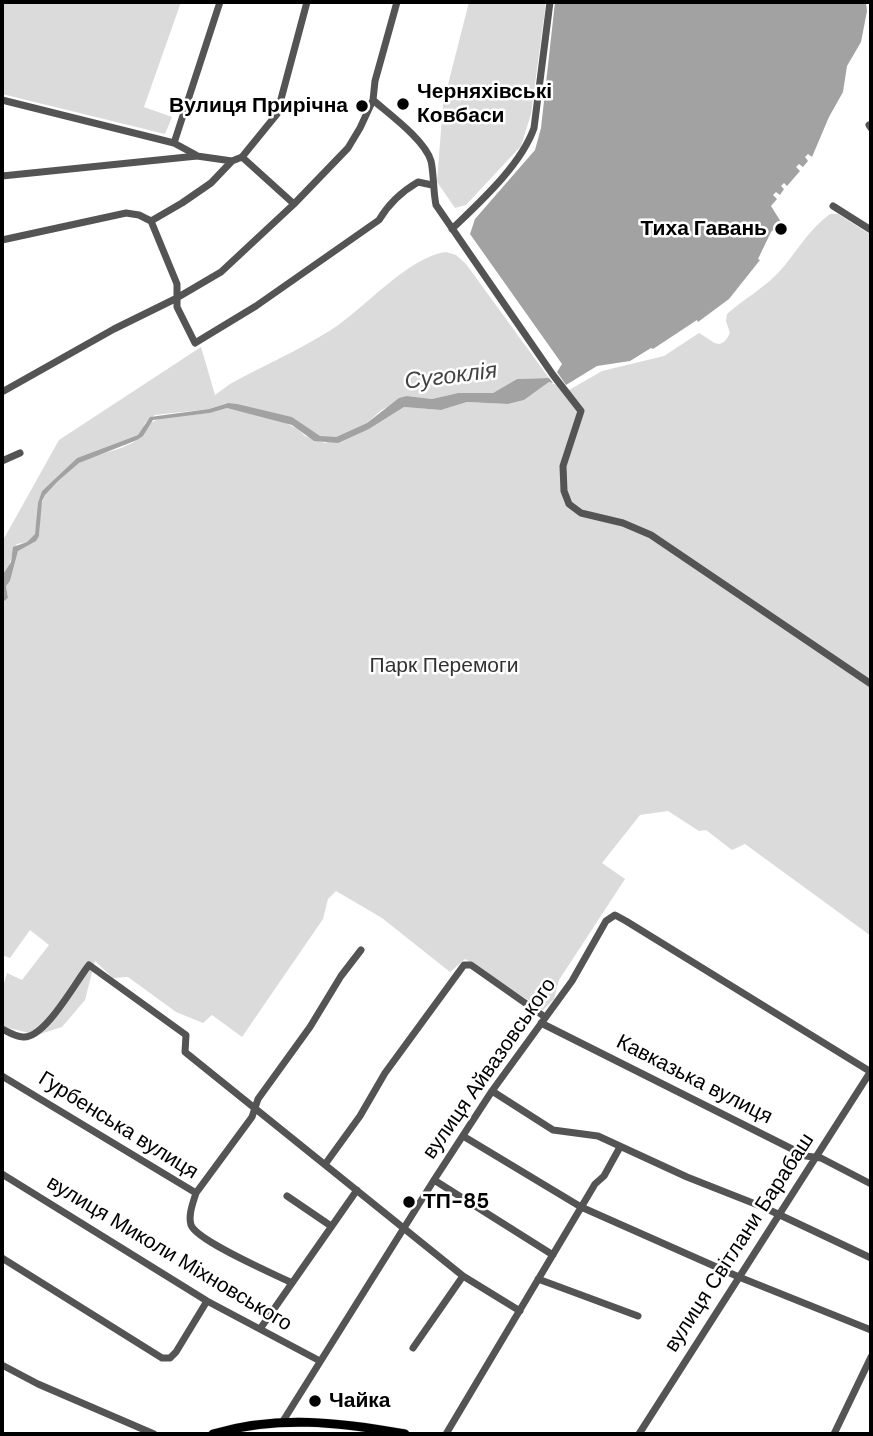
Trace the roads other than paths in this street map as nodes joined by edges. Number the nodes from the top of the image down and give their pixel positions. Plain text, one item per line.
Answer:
1 (220, 2) edge
2 (307, 2) edge
3 (397, 2) edge
4 (550, 2) edge
5 (2, 100) edge
6 (373, 100) junction
7 (174, 143) junction
8 (197, 156) junction
9 (242, 157) junction
10 (232, 161) junction
11 (2, 176) edge
12 (432, 186) junction
13 (294, 204) junction
14 (833, 206) dead end
15 (151, 221) junction
16 (452, 229) junction
17 (871, 230) edge
18 (2, 240) edge
19 (176, 299) junction
20 (2, 392) edge
21 (20, 453) dead end
22 (2, 461) edge
23 (871, 684) edge
24 (361, 950) dead end
25 (543, 1020) junction
26 (2, 1029) edge
27 (871, 1071) edge
28 (2, 1076) edge
29 (492, 1091) junction
30 (255, 1109) junction
31 (463, 1136) junction
32 (620, 1147) junction
33 (816, 1158) junction
34 (326, 1164) junction
35 (2, 1174) edge
36 (434, 1180) junction
37 (871, 1184) edge
38 (357, 1190) junction
39 (196, 1193) junction
40 (287, 1196) dead end
41 (581, 1207) junction
42 (779, 1216) junction
43 (331, 1226) junction
44 (405, 1228) junction
45 (552, 1255) junction
46 (2, 1258) edge
47 (871, 1258) edge
48 (463, 1276) junction
49 (738, 1277) junction
50 (538, 1279) junction
51 (292, 1283) junction
52 (207, 1301) junction
53 (520, 1311) junction
54 (638, 1316) dead end
55 (260, 1329) junction
56 (871, 1330) edge
57 (413, 1348) dead end
58 (871, 1357) edge
59 (320, 1361) junction
60 (2, 1365) edge
61 (284, 1421) junction
62 (352, 1430) edge
63 (154, 1434) edge
64 (213, 1434) edge
65 (405, 1434) edge
66 (446, 1434) edge
67 (639, 1434) edge
68 (834, 1434) edge

1 - 7 street
2 - 9 street
3 - 6 street
4 - 16 street
5 - 7 street
6 - 12 street
6 - 13 street
7 - 8 street
8 - 10 street
8 - 11 street
9 - 10 street
9 - 13 street
10 - 15 street
12 - 16 street
12 - 19 street
13 - 19 street
14 - 17 street
15 - 18 street
15 - 19 street
16 - 23 street
19 - 20 street
21 - 22 street
24 - 30 street
25 - 27 street, вулиця Айвазовського
25 - 29 street, вулиця Айвазовського
25 - 33 street, Кавказька вулиця
25 - 34 street, Кавказька вулиця
26 - 30 street
27 - 33 street, вулиця Світлани Барабаш
28 - 39 street, Гурбенська вулиця
29 - 31 street, вулиця Айвазовського
29 - 32 street
30 - 34 street
30 - 39 street
31 - 36 street, вулиця Айвазовського
31 - 41 street
32 - 41 street
32 - 42 street
33 - 37 street, Кавказька вулиця
33 - 42 street, вулиця Світлани Барабаш
34 - 38 street
35 - 52 street, вулиця Миколи Міхновського
36 - 44 street, вулиця Айвазовського
36 - 45 street
38 - 43 street
38 - 44 street
39 - 51 street, Гурбенська вулиця
40 - 43 street
41 - 45 street
41 - 49 street
42 - 47 street
42 - 49 street, вулиця Світлани Барабаш
43 - 51 street
44 - 48 street
44 - 59 street, вулиця Айвазовського
45 - 50 street
46 - 52 street
48 - 53 street
48 - 57 street
49 - 56 street
49 - 67 street, вулиця Світлани Барабаш
50 - 53 street
50 - 54 street
51 - 55 street
52 - 55 street, вулиця Миколи Міхновського
53 - 66 street
55 - 59 street, вулиця Миколи Міхновського
58 - 68 street
59 - 61 street, вулиця Айвазовського
60 - 63 street
61 - 62 main road
61 - 64 main road
62 - 65 main road

